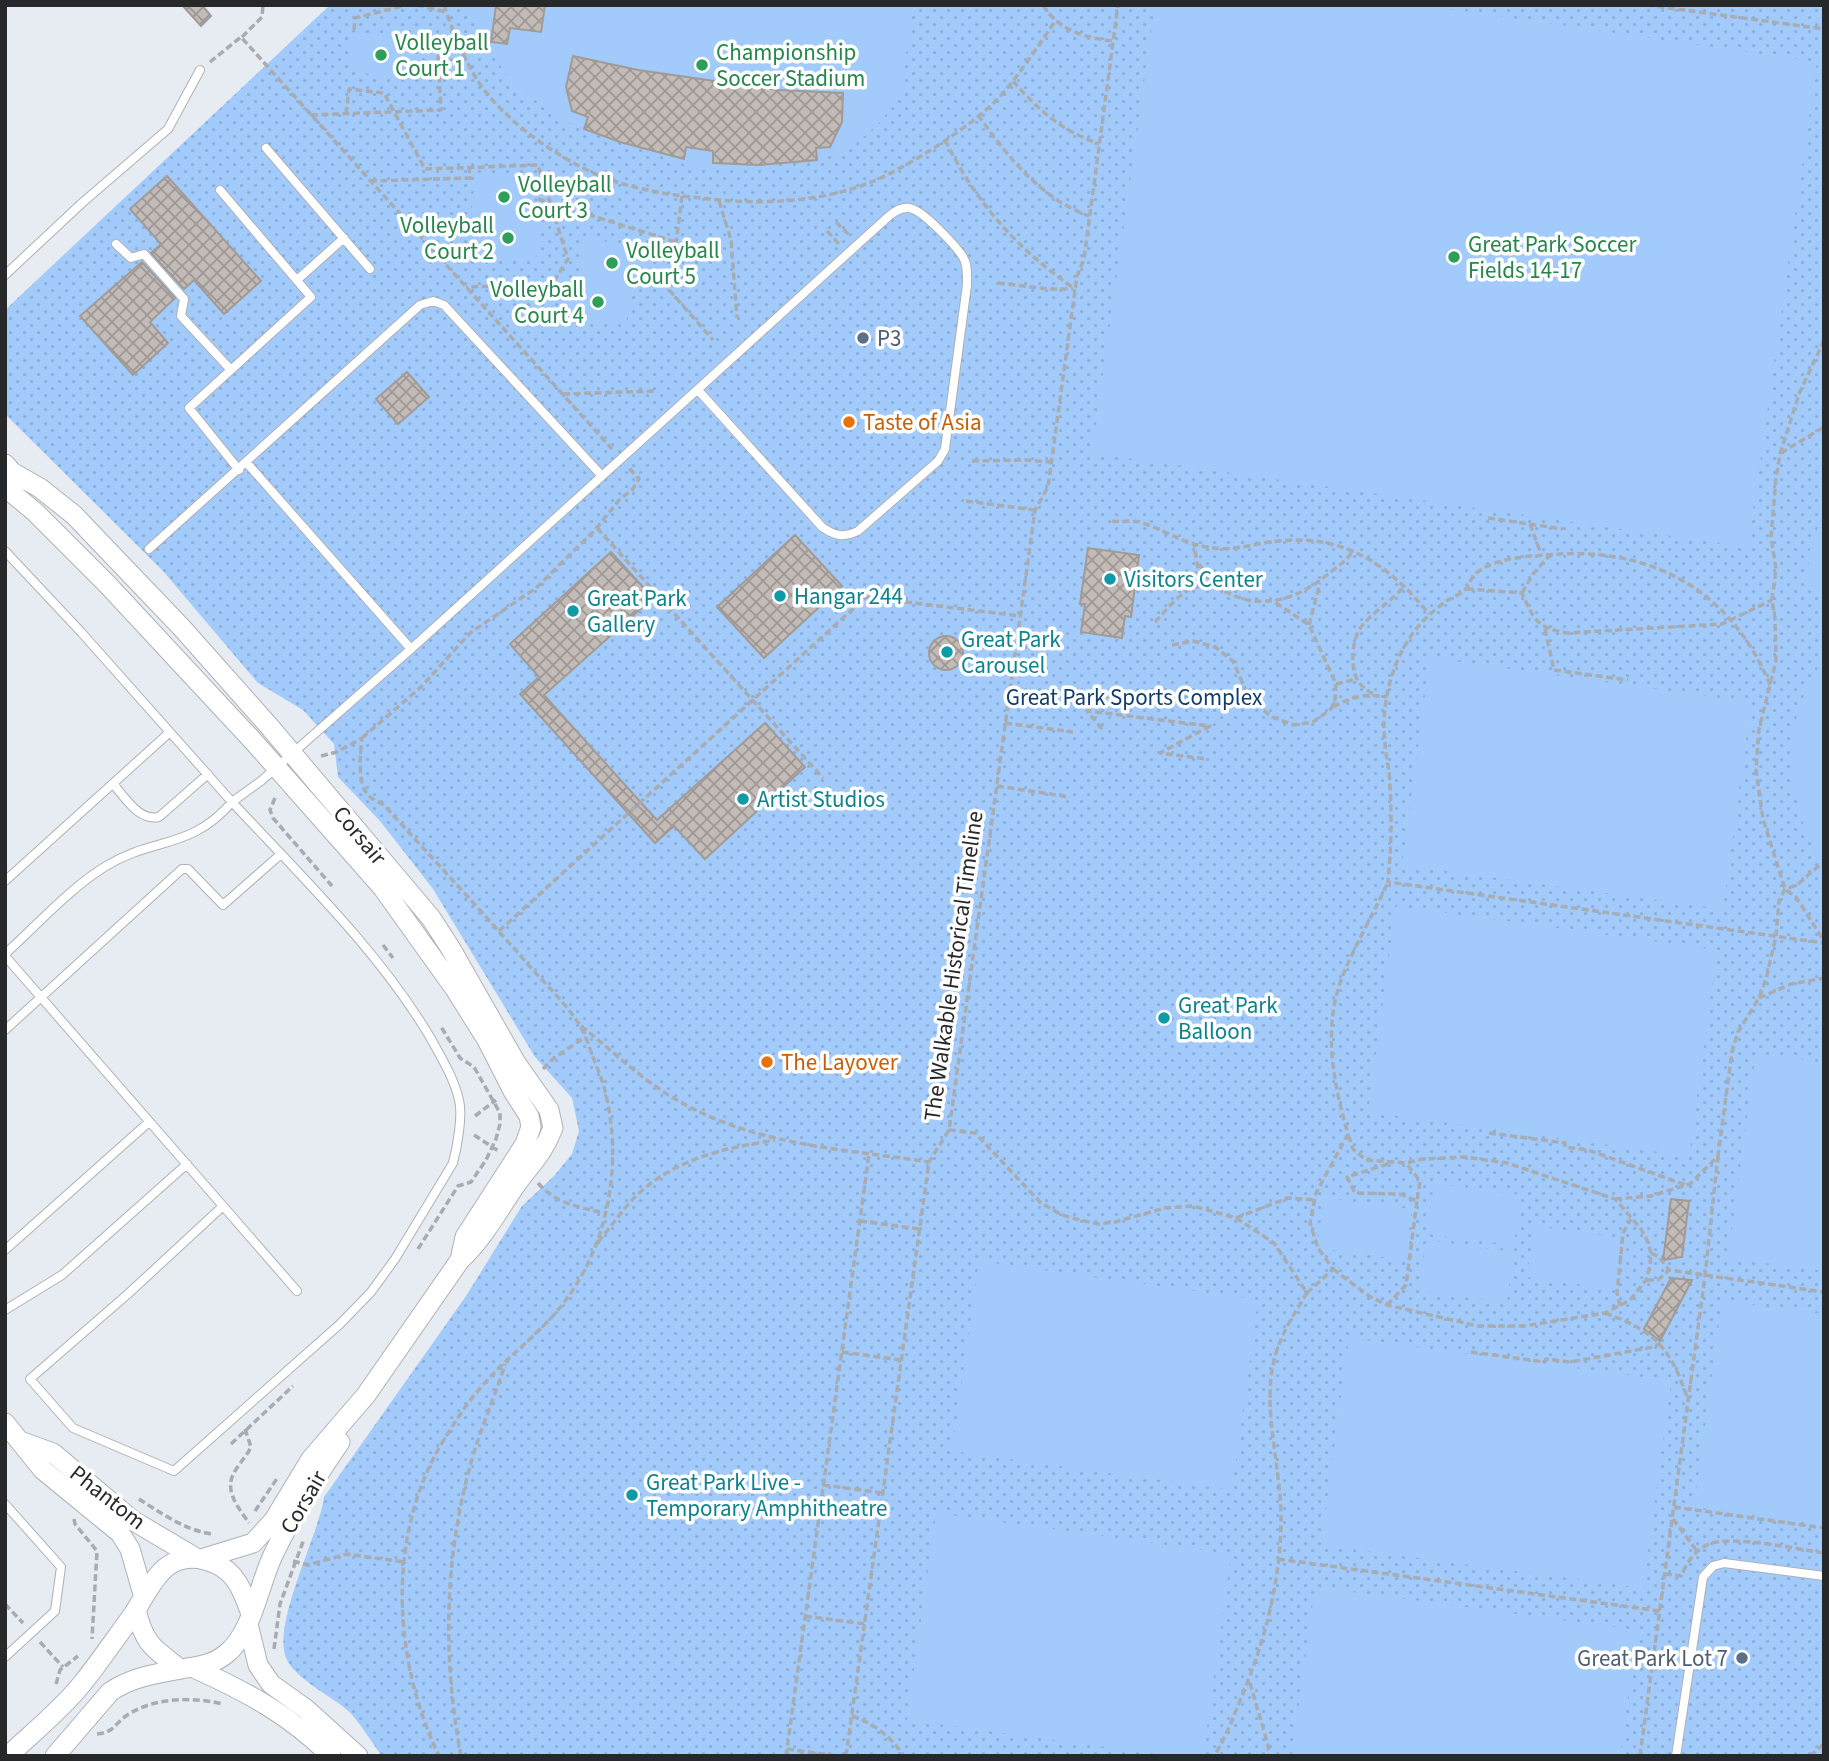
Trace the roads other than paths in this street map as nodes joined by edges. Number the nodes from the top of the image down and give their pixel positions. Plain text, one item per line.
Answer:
1 (200, 70) road end
2 (266, 148) dead end
3 (220, 190) dead end
4 (344, 238) junction
5 (116, 244) dead end
6 (370, 269) dead end
7 (5, 275) edge
8 (296, 280) junction
9 (230, 370) junction
10 (698, 390) junction
11 (246, 462) junction
12 (5, 464) edge
13 (239, 470) junction
14 (602, 476) junction
15 (5, 486) edge
16 (149, 549) dead end
17 (5, 551) edge
18 (411, 649) junction
19 (170, 732) junction
20 (292, 753) junction
21 (276, 768) junction
22 (208, 774) junction
23 (113, 784) junction
24 (232, 802) junction
25 (281, 854) junction
26 (5, 881) edge
27 (5, 955) edge
28 (41, 998) junction
29 (5, 1030) edge
30 (149, 1122) junction
31 (187, 1164) junction
32 (223, 1206) junction
33 (5, 1250) edge
34 (460, 1260) junction
35 (297, 1291) dead end
36 (5, 1310) edge
37 (366, 1395) junction
38 (5, 1423) edge
39 (19, 1441) junction
40 (5, 1504) edge
41 (199, 1559) junction
42 (1824, 1576) edge
43 (140, 1602) junction
44 (249, 1619) junction
45 (5, 1657) edge
46 (188, 1669) junction
47 (8, 1756) edge
48 (55, 1756) edge
49 (331, 1756) edge
50 (358, 1756) edge
51 (1676, 1756) edge

1 - 7 lane
2 - 4 lane
3 - 8 lane
4 - 6 lane
4 - 8 lane
5 - 9 lane
8 - 9 lane
9 - 13 lane
10 - 10 lane
10 - 14 lane
11 - 13 lane
11 - 14 lane
11 - 18 lane
12 - 20 street, Corsair
13 - 16 lane
14 - 18 lane
15 - 21 street, Corsair
17 - 19 lane
18 - 20 lane
19 - 22 lane
19 - 23 lane
20 - 21 lane
20 - 34 street, Corsair
21 - 24 lane
21 - 34 street, Corsair
22 - 23 lane
22 - 24 lane
23 - 26 lane
24 - 25 lane
24 - 27 lane
25 - 28 lane
25 - 32 lane
27 - 28 lane
28 - 29 lane
28 - 30 lane
30 - 31 lane
30 - 33 lane
31 - 32 lane
31 - 36 lane
32 - 35 lane
34 - 37 street, Corsair
37 - 41 street, Corsair
37 - 44 street, Corsair
38 - 39 street, Phantom
39 - 41 street, Phantom
39 - 43 street, Phantom
40 - 45 lane
41 - 43 street
41 - 44 street
42 - 51 lane
43 - 46 street
43 - 47 street
44 - 46 street
44 - 50 street
46 - 48 street
46 - 49 street

